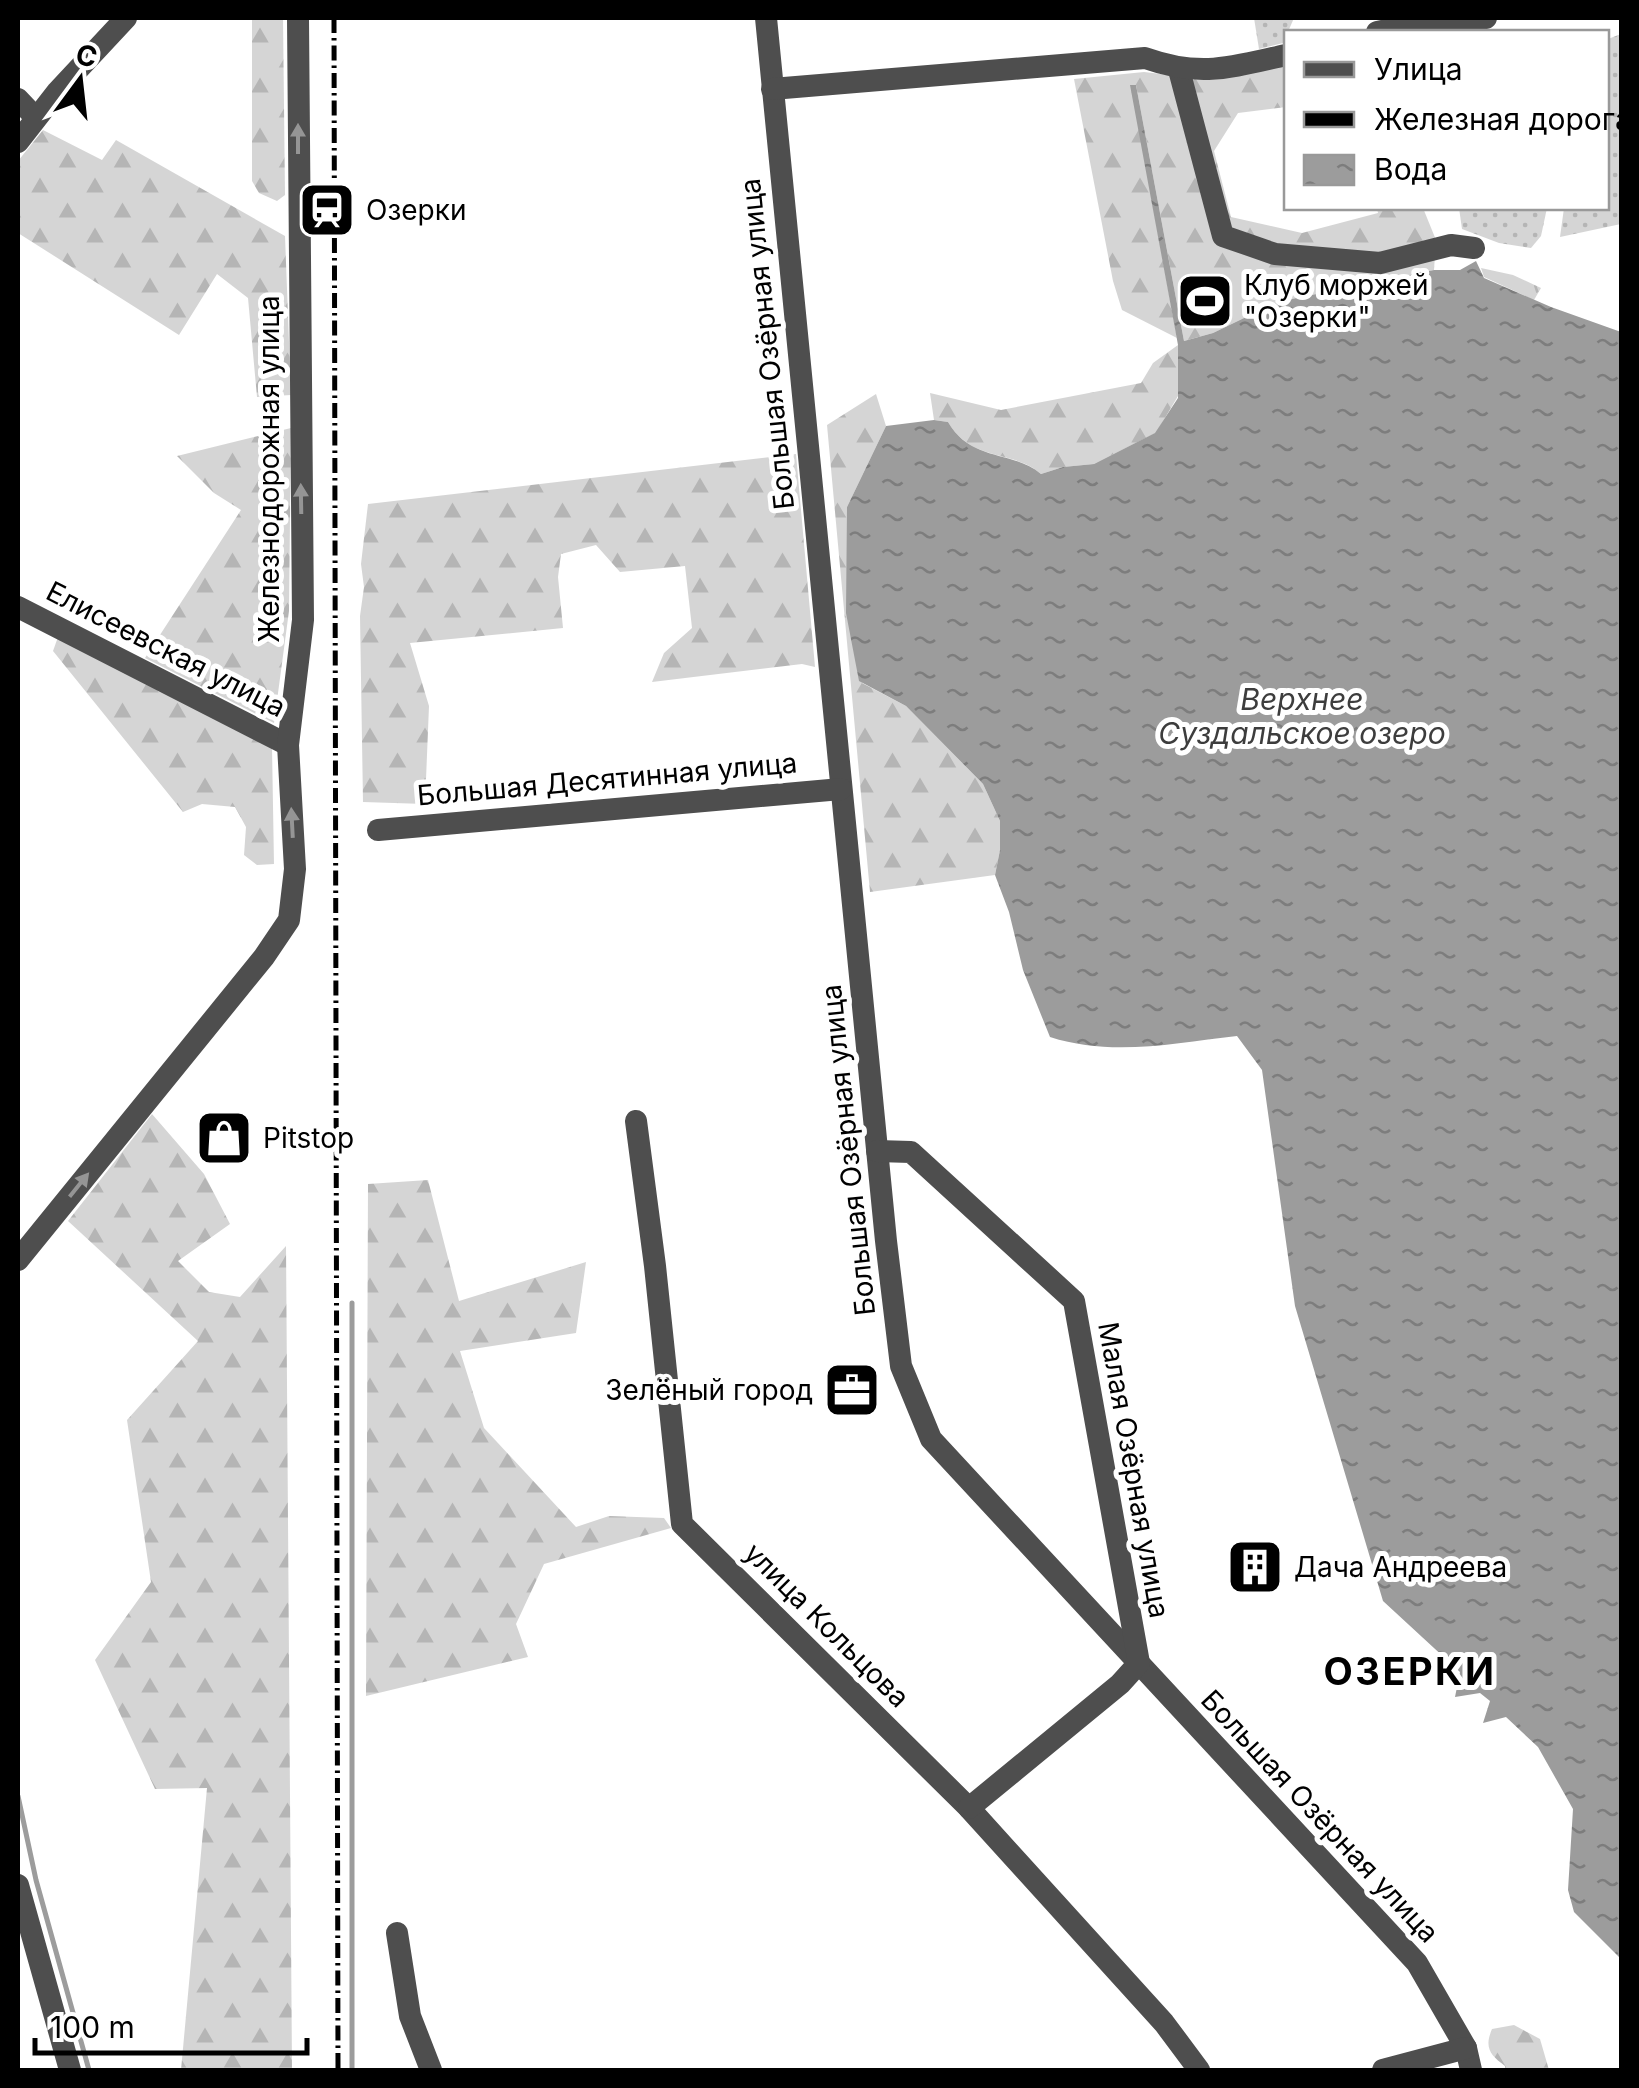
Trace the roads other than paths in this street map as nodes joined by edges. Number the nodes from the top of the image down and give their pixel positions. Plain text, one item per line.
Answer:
1 (126, 18) edge
2 (298, 18) edge
3 (766, 18) edge
4 (1486, 18) edge
5 (1386, 30) edge
6 (1284, 55) edge
7 (1179, 70) junction
8 (772, 89) junction
9 (18, 99) edge
10 (36, 118) junction
11 (18, 142) edge
12 (1474, 248) dead end
13 (18, 607) edge
14 (288, 745) junction
15 (842, 789) junction
16 (378, 830) dead end
17 (636, 1122) dead end
18 (877, 1151) junction
19 (18, 1260) edge
20 (1139, 1663) junction
21 (969, 1808) junction
22 (18, 1886) edge
23 (397, 1933) dead end
24 (1468, 2059) edge
25 (70, 2070) edge
26 (431, 2070) edge
27 (1199, 2070) edge
28 (1383, 2070) edge

1 - 10 street
14 -> 2 street, Железнодорожная улица
3 - 8 street, Большая Озёрная улица
4 - 5 street
6 - 7 street
7 - 8 street
7 - 12 street
8 - 15 street, Большая Озёрная улица
9 - 10 street
10 - 11 street
13 - 14 street, Елисеевская улица
19 -> 14 street, Железнодорожная улица
15 - 16 street, Большая Десятинная улица
15 - 18 street, Большая Озёрная улица
17 - 21 street, улица Кольцова
18 - 20 street, Большая Озёрная улица
18 - 20 street, Малая Озёрная улица
20 - 21 street
20 - 24 street, Большая Озёрная улица
21 - 27 street, улица Кольцова
22 - 25 street
23 - 26 street
24 - 28 street

